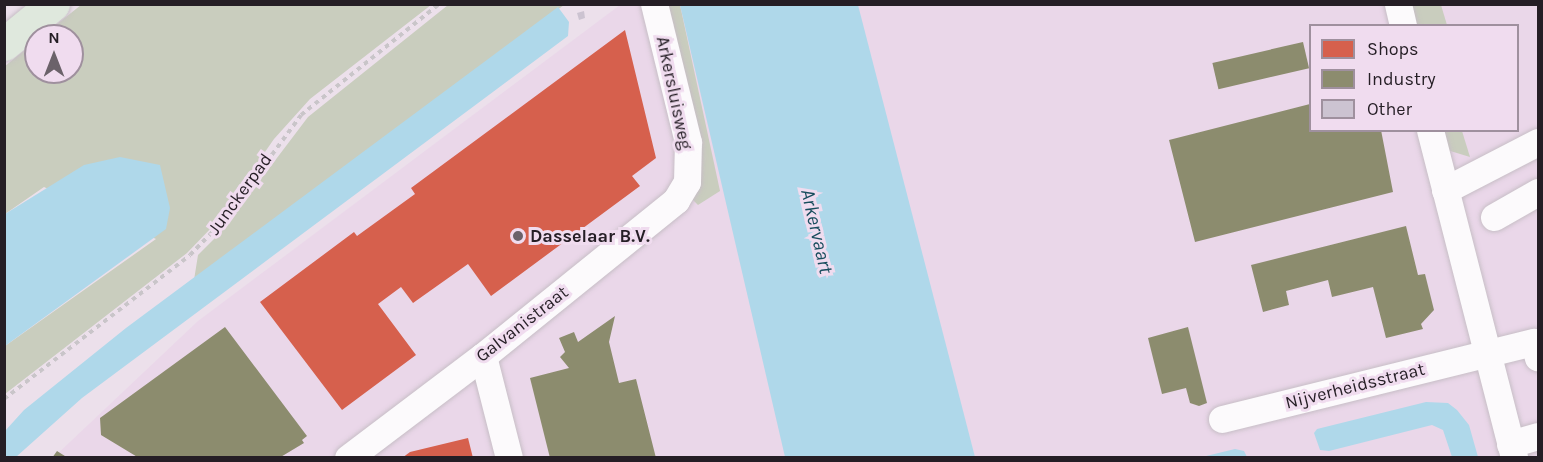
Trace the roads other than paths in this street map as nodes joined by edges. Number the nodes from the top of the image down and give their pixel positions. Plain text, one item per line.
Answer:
1 (53, 4) edge
2 (654, 4) edge
3 (1398, 4) edge
4 (1403, 24) edge
5 (4, 44) edge
6 (1430, 132) edge
7 (1539, 142) edge
8 (687, 182) joint
9 (1445, 190) junction
10 (1539, 192) edge
11 (1494, 217) dead end
12 (1537, 347) edge
13 (1488, 353) junction
14 (483, 356) junction
15 (1222, 419) dead end
16 (1539, 436) edge
17 (1512, 451) edge
18 (348, 458) edge
19 (509, 458) edge

1 - 5 highway
2 - 8 street, Arkersluisweg
3 - 4 street
6 - 9 street
7 - 9 street
8 - 14 street, Galvanistraat
9 - 13 street
10 - 11 street
12 - 13 street, Nijverheidsstraat
13 - 15 street, Nijverheidsstraat
13 - 17 street
14 - 18 street, Galvanistraat
14 - 19 street
16 - 17 street

